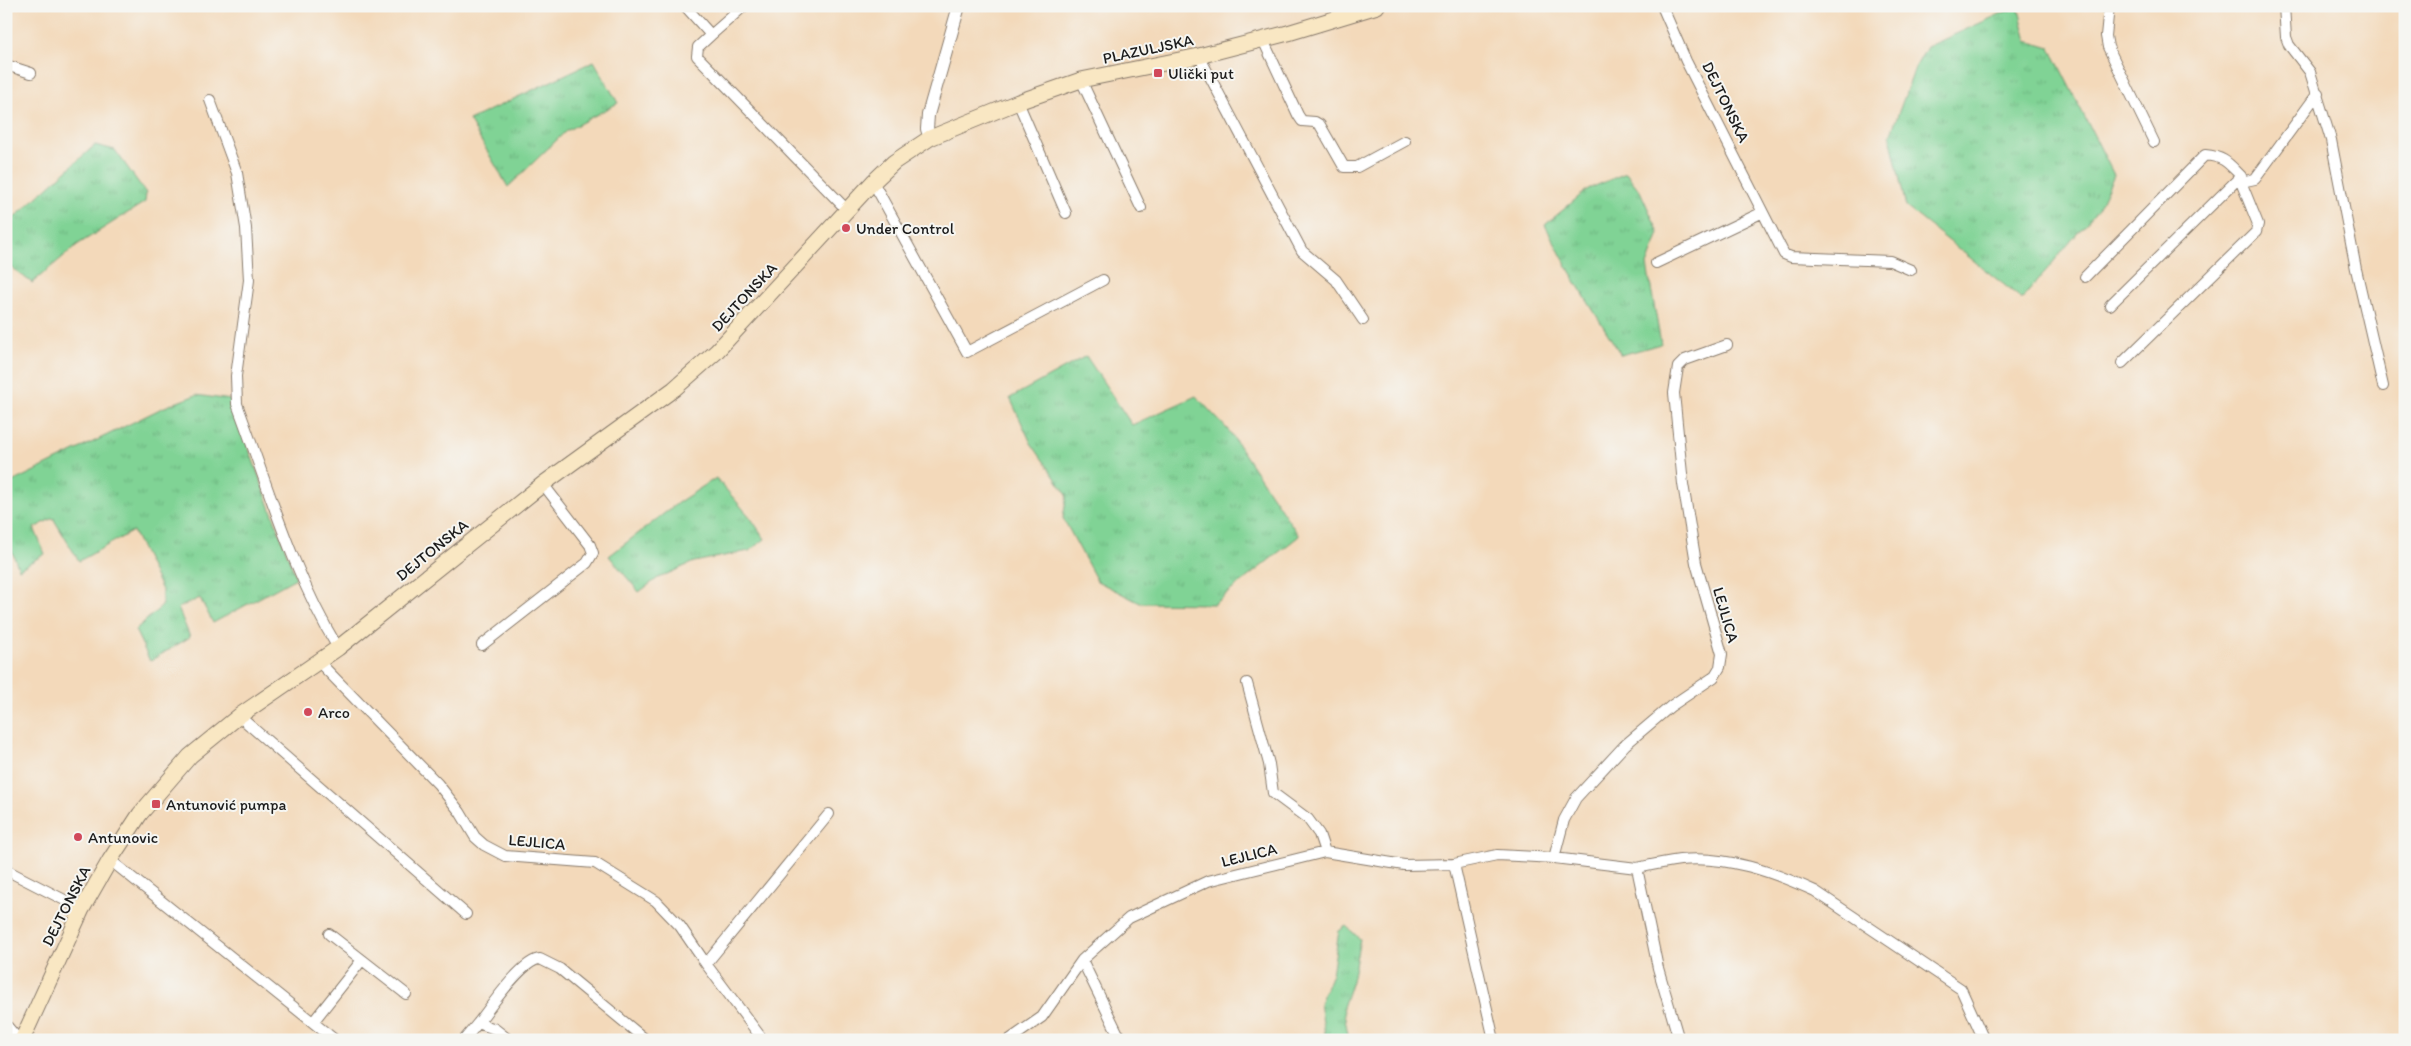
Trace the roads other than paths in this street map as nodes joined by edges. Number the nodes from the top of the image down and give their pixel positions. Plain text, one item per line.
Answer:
1 (685, 6) edge
2 (744, 6) edge
3 (959, 6) edge
4 (1377, 6) edge
5 (1662, 6) edge
6 (2109, 6) edge
7 (2284, 6) edge
8 (711, 35) junction
9 (1263, 40) junction
10 (1199, 56) junction
11 (6, 65) edge
12 (32, 72) dead end
13 (1081, 80) junction
14 (2318, 93) junction
15 (210, 100) dead end
16 (1018, 102) junction
17 (930, 138) junction
18 (1405, 141) dead end
19 (2154, 142) dead end
20 (2241, 179) junction
21 (873, 182) junction
22 (1141, 208) dead end
23 (848, 211) junction
24 (1761, 212) junction
25 (1066, 213) dead end
26 (1656, 263) dead end
27 (1911, 270) dead end
28 (2084, 277) dead end
29 (1103, 280) dead end
30 (2110, 305) dead end
31 (1363, 320) dead end
32 (1726, 345) dead end
33 (2122, 363) dead end
34 (2383, 386) dead end
35 (543, 484) junction
36 (482, 645) dead end
37 (338, 648) junction
38 (318, 661) junction
39 (1247, 683) dead end
40 (239, 716) junction
41 (829, 814) dead end
42 (1325, 852) junction
43 (1554, 858) junction
44 (110, 860) junction
45 (1454, 864) junction
46 (1637, 868) junction
47 (6, 870) edge
48 (82, 909) junction
49 (466, 914) dead end
50 (329, 934) dead end
51 (362, 960) junction
52 (1082, 960) junction
53 (706, 964) junction
54 (406, 994) dead end
55 (313, 1022) junction
56 (478, 1023) junction
57 (6, 1025) edge
58 (20, 1040) edge
59 (335, 1040) edge
60 (464, 1040) edge
61 (509, 1040) edge
62 (646, 1040) edge
63 (763, 1040) edge
64 (1009, 1040) edge
65 (1121, 1040) edge
66 (1494, 1040) edge
67 (1679, 1040) edge
68 (1984, 1040) edge

1 - 8 street
2 - 8 street
3 - 17 street
4 - 9 main road, PLAZULJSKA
5 - 24 street, DEJTONSKA
6 - 19 street
7 - 14 street
8 - 23 street
9 - 10 main road, PLAZULJSKA
9 - 18 street
10 - 13 main road, PLAZULJSKA
10 - 31 street
11 - 12 street
13 - 16 main road, PLAZULJSKA
13 - 22 street
14 - 20 street
14 - 34 street
15 - 37 street
16 - 17 main road, PLAZULJSKA
16 - 25 street
17 - 21 main road, DEJTONSKA
20 - 28 street
20 - 30 street
20 - 33 street
21 - 23 main road, DEJTONSKA
21 - 29 street
23 - 35 main road, DEJTONSKA
24 - 26 street
24 - 27 street, DEJTONSKA
32 - 43 street, LEJLICA
35 - 36 street
35 - 37 main road, DEJTONSKA
37 - 38 main road, DEJTONSKA
38 - 40 main road, DEJTONSKA
38 - 53 street, LEJLICA
39 - 42 street
40 - 44 main road, DEJTONSKA
40 - 49 street
41 - 53 street
42 - 45 street, LEJLICA
42 - 52 street, LEJLICA
43 - 45 street, LEJLICA
43 - 46 street, LEJLICA
44 - 48 main road, DEJTONSKA
44 - 55 street
45 - 66 street
46 - 67 street
46 - 68 street, LEJLICA
47 - 48 street
48 - 58 main road, DEJTONSKA
50 - 51 street
51 - 54 street
51 - 55 street
52 - 64 street, LEJLICA
52 - 65 street
53 - 63 street, LEJLICA
55 - 59 street
56 - 60 street
56 - 61 street
56 - 62 street
57 - 58 street

